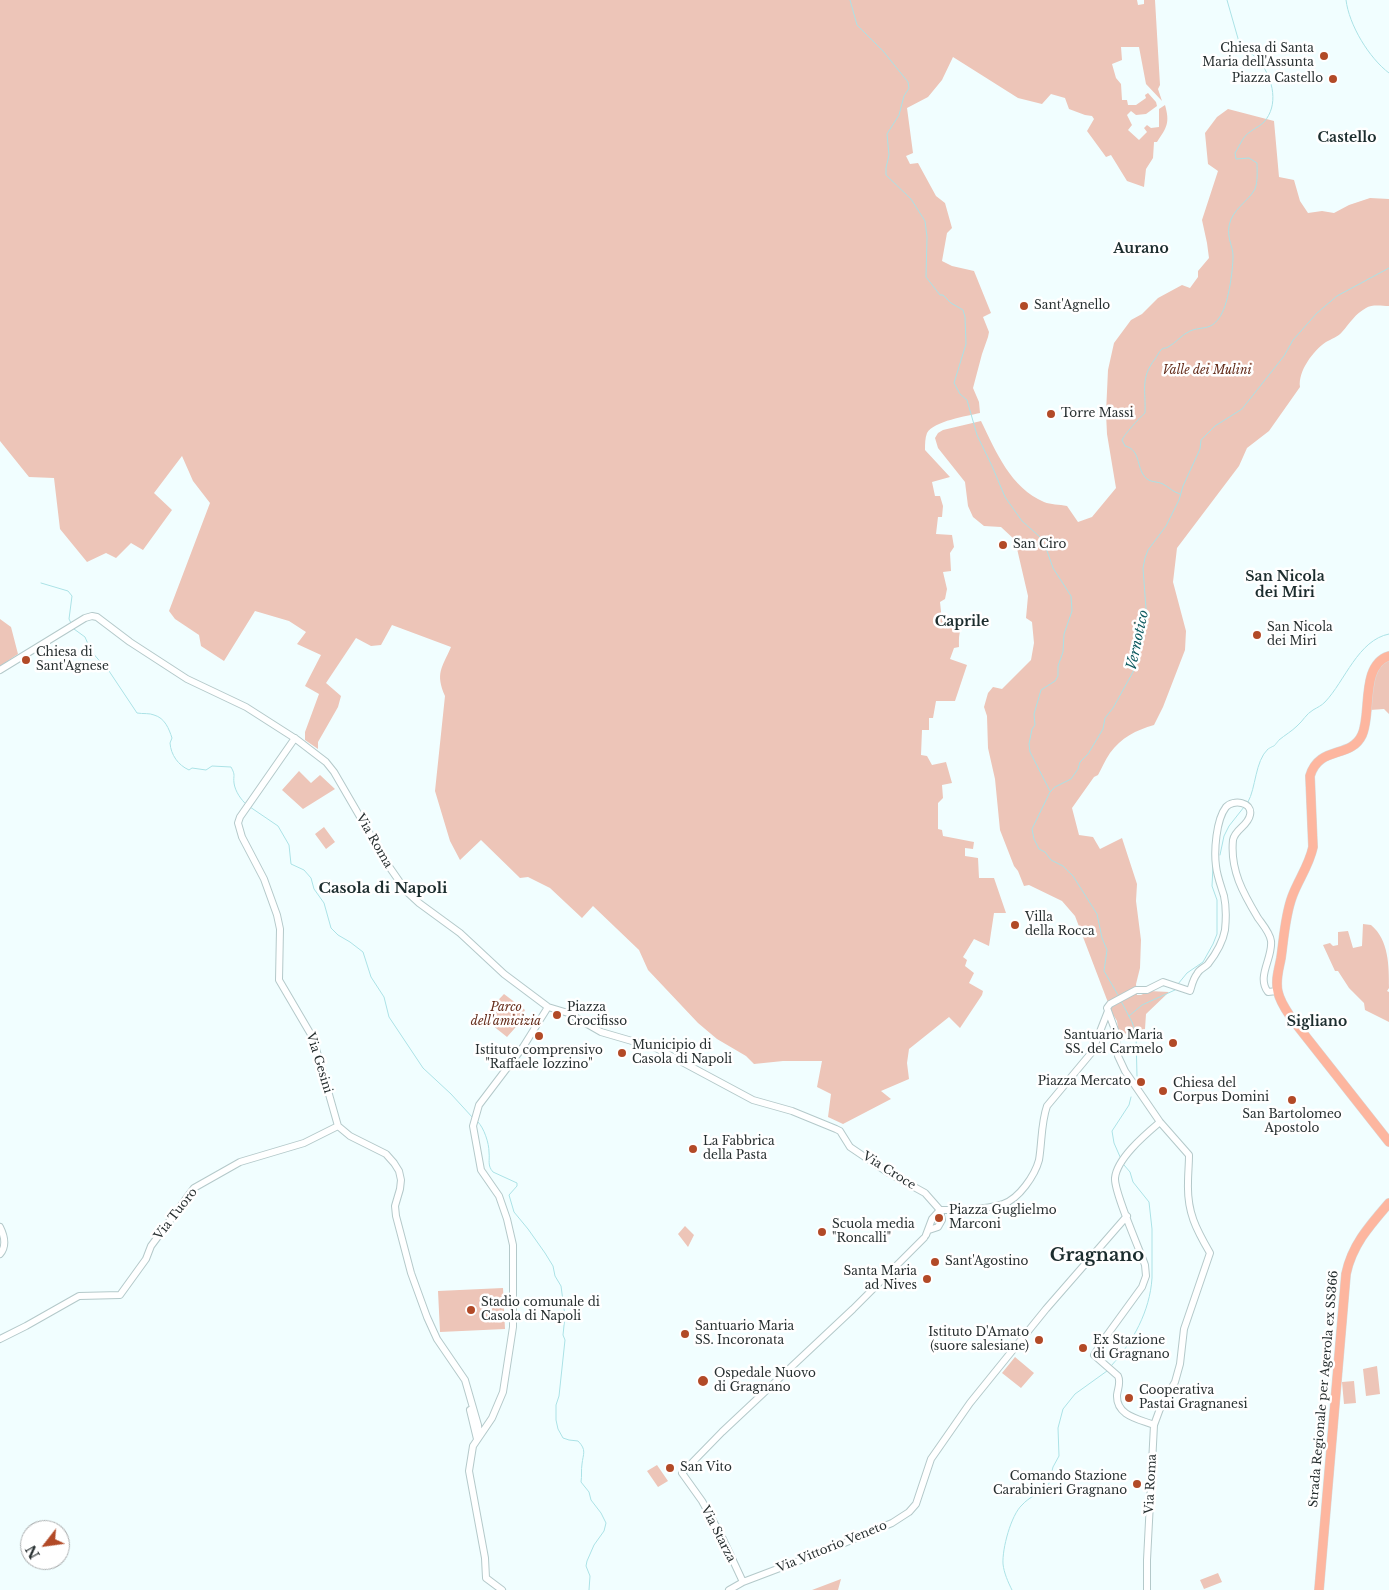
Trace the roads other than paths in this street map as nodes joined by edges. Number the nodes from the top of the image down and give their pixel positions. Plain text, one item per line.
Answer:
1 (1389, 656) edge
2 (0, 670) edge
3 (295, 738) junction
4 (1278, 991) junction
5 (548, 1006) junction
6 (1108, 1011) junction
7 (1113, 1026) junction
8 (1103, 1027) junction
9 (1160, 1122) junction
10 (338, 1126) junction
11 (840, 1131) joint
12 (1389, 1142) edge
13 (1389, 1203) edge
14 (940, 1210) junction
15 (954, 1210) dead end
16 (965, 1210) dead end
17 (1127, 1216) junction
18 (0, 1227) edge
19 (0, 1254) edge
20 (0, 1339) edge
21 (461, 1372) junction
22 (472, 1425) junction
23 (1154, 1425) junction
24 (478, 1437) junction
25 (473, 1446) junction
26 (739, 1575) junction
27 (743, 1582) junction
28 (732, 1588) edge
29 (502, 1590) edge
30 (1147, 1590) edge
31 (1319, 1590) edge

1 - 4 main road
2 - 3 street, Via Roma
3 - 5 street, Via Roma
3 - 10 street, Via Gesini
4 - 6 street
4 - 12 main road
5 - 11 street, Via Roma
5 - 24 street
6 - 7 street
6 - 8 street
7 - 8 street
7 - 9 street
8 - 16 street
9 - 17 street
9 - 23 street, Via Roma
10 - 20 street, Via Tuoro
10 - 21 street
11 - 14 street, Via Croce
13 - 31 main road, Strada Regionale per Agerola ex SS366
14 - 15 street
14 - 26 street, Via Starza
17 - 23 street
17 - 27 street, Via Vittorio Veneto
18 - 19 street
21 - 22 street
21 - 24 street
22 - 24 street
22 - 25 street
23 - 30 street, Via Roma
24 - 25 street
25 - 29 street
26 - 27 street, Via Starza
26 - 28 street
27 - 28 street

